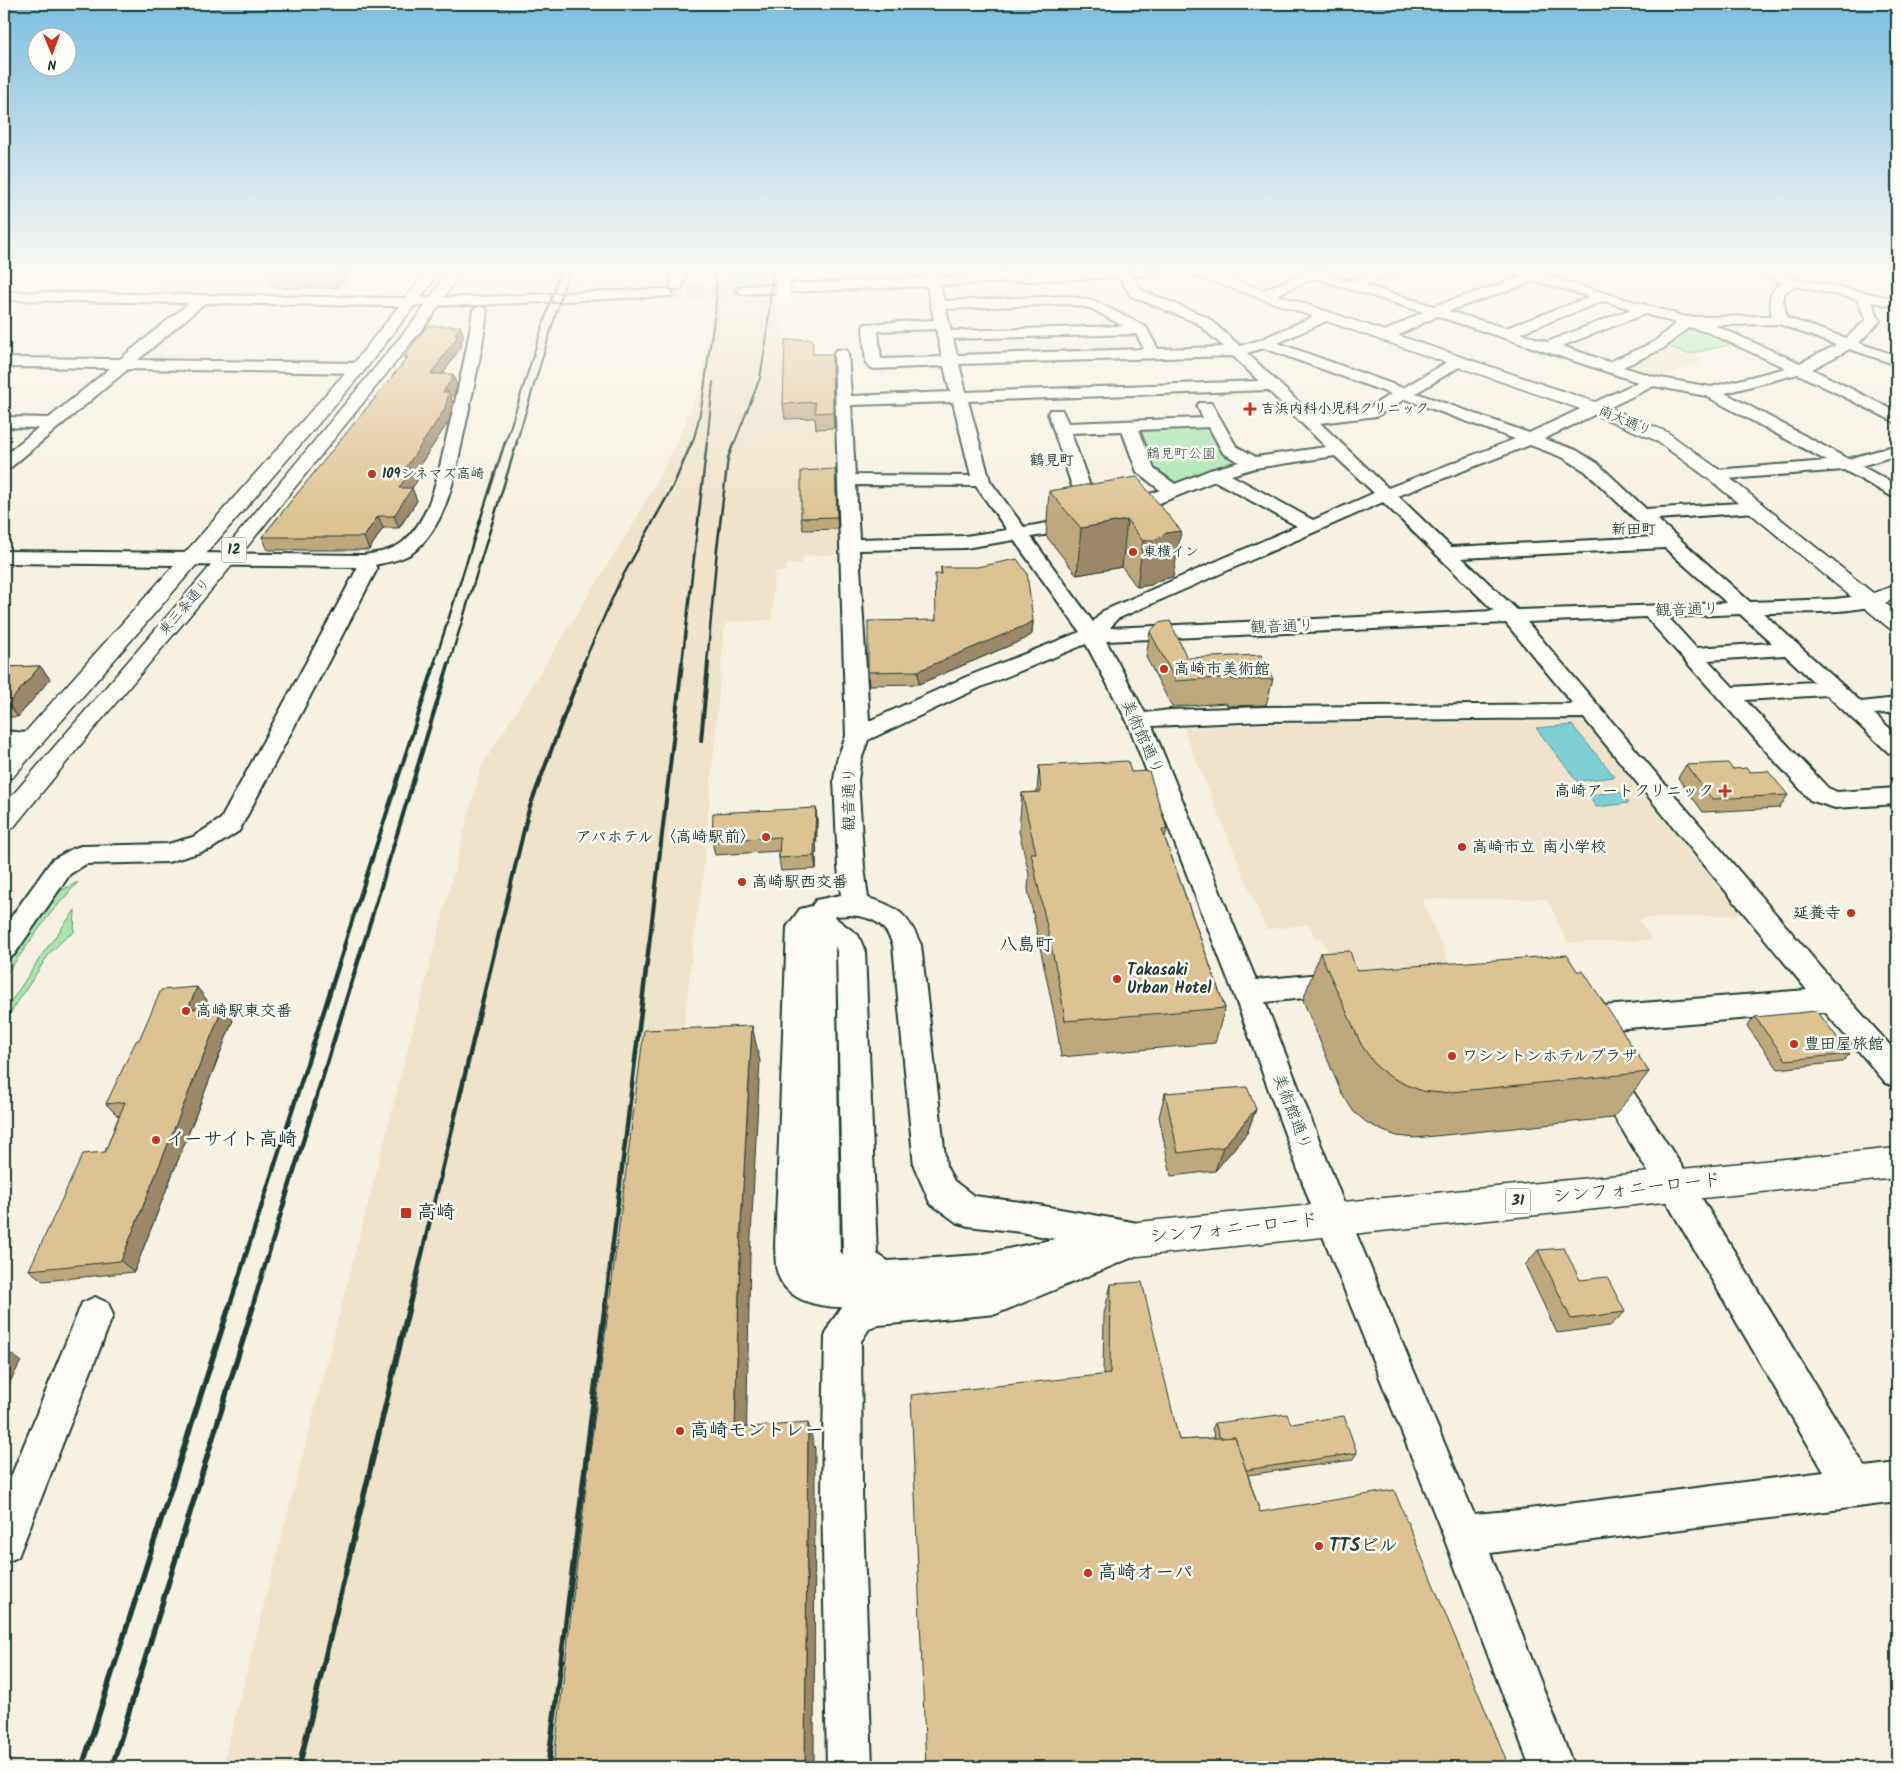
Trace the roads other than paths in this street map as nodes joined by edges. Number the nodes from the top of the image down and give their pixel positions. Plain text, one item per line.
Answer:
1 (138, 354) edge
2 (369, 354) edge
3 (394, 354) edge
4 (475, 354) edge
5 (841, 354) edge
6 (873, 354) edge
7 (949, 354) edge
8 (1137, 354) edge
9 (1239, 354) edge
10 (1295, 354) edge
11 (1438, 354) edge
12 (1568, 354) edge
13 (1640, 354) edge
14 (1768, 354) edge
15 (1830, 354) edge
16 (1876, 354) edge
17 (1101, 355) junction
18 (950, 361) junction
19 (1459, 361) junction
20 (1897, 361) edge
21 (4, 362) edge
22 (126, 364) junction
23 (1610, 367) junction
24 (358, 368) junction
25 (1800, 369) junction
26 (1652, 382) junction
27 (1271, 385) junction
28 (1196, 388) junction
29 (1114, 391) junction
30 (1711, 392) junction
31 (1050, 393) junction
32 (1406, 393) junction
33 (958, 396) junction
34 (1897, 399) edge
35 (843, 401) junction
36 (1872, 406) junction
37 (1595, 408) junction
38 (1897, 418) edge
39 (1307, 419) junction
40 (4, 422) edge
41 (1214, 422) junction
42 (51, 423) junction
43 (1129, 426) junction
44 (1061, 428) junction
45 (1530, 439) junction
46 (1338, 450) junction
47 (1897, 450) edge
48 (1253, 463) junction
49 (4, 464) edge
50 (1845, 466) junction
51 (1216, 474) junction
52 (1715, 475) junction
53 (847, 480) junction
54 (981, 481) junction
55 (1175, 492) junction
56 (1897, 492) edge
57 (1385, 495) junction
58 (1755, 507) junction
59 (1117, 514) junction
60 (1641, 515) junction
61 (1312, 527) junction
62 (1019, 533) junction
63 (1670, 542) junction
64 (850, 545) junction
65 (1446, 553) junction
66 (4, 557) edge
67 (191, 558) junction
68 (226, 559) junction
69 (363, 562) junction
70 (1897, 591) edge
71 (1870, 601) junction
72 (1746, 608) junction
73 (1652, 612) junction
74 (1512, 617) junction
75 (1897, 623) edge
76 (1092, 635) junction
77 (1790, 648) junction
78 (1691, 655) junction
79 (1833, 688) junction
80 (1726, 694) junction
81 (1897, 705) edge
82 (1856, 709) junction
83 (1589, 711) junction
84 (1138, 721) junction
85 (858, 736) junction
86 (4, 738) edge
87 (30, 739) junction
88 (1897, 748) edge
89 (4, 771) edge
90 (1897, 796) edge
91 (4, 822) edge
92 (856, 906) junction
93 (822, 919) junction
94 (4, 948) edge
95 (1370, 980) edge
96 (1247, 992) junction
97 (1832, 1000) junction
98 (1897, 1074) edge
99 (1897, 1162) edge
100 (1675, 1185) junction
101 (1333, 1219) junction
102 (1138, 1239) junction
103 (1037, 1260) junction
104 (95, 1315) dead end
105 (1897, 1482) edge
106 (1855, 1487) junction
107 (1462, 1535) junction
108 (4, 1543) edge
109 (849, 1767) edge
110 (1552, 1767) edge

1 - 22 street
2 - 24 main road, 東三条通り / 12
3 - 68 main road, 東三条通り / 12
4 - 69 street
5 - 35 street
6 - 18 street
7 - 18 street, 美術館通り
8 - 17 street
9 - 27 street
10 - 32 street
11 - 19 main road, 南大通り
12 - 23 street
13 - 23 street
14 - 25 street
15 - 25 street
16 - 20 street
17 - 18 street
17 - 29 street
18 - 33 street, 美術館通り
19 - 32 street
19 - 37 main road, 南大通り
21 - 22 street
22 - 24 street
22 - 42 street
23 - 26 street
24 - 67 main road, 東三条通り / 12
25 - 30 street
25 - 36 street
26 - 30 street
26 - 37 street
27 - 28 street
27 - 39 street
28 - 29 street
28 - 41 street
29 - 31 street
30 - 50 street
31 - 33 street
31 - 44 street
32 - 39 street
32 - 45 street
33 - 35 street
33 - 54 street, 美術館通り
34 - 36 street
35 - 53 street
36 - 38 street
37 - 45 street
37 - 52 main road, 南大通り
39 - 46 street
40 - 42 street
41 - 43 street
41 - 48 street
42 - 49 street
43 - 44 street
43 - 55 street
44 - 59 street
45 - 57 street
45 - 60 street
46 - 48 street
46 - 57 street
47 - 50 street
48 - 51 street
50 - 52 street
50 - 56 street
51 - 55 street
51 - 61 street
52 - 58 main road, 南大通り
53 - 54 street
53 - 64 street
54 - 62 street, 美術館通り
55 - 59 street
57 - 61 street
57 - 65 street
58 - 60 street
58 - 71 main road, 南大通り
59 - 62 street
60 - 63 street
61 - 76 street
62 - 64 street
62 - 76 street, 美術館通り
63 - 65 street
63 - 72 street
64 - 85 street
65 - 74 street
66 - 67 street
67 - 68 street
67 - 87 main road, 東三条通り / 12
68 - 69 street
68 - 91 main road, 東三条通り / 12
69 - 94 street
70 - 71 main road, 観音通り
71 - 72 street, 観音通り
71 - 75 main road, 南大通り
72 - 73 street, 観音通り
72 - 77 street
73 - 74 street, 観音通り
73 - 78 street
74 - 76 street, 観音通り
74 - 83 street
76 - 84 street, 美術館通り
76 - 85 street, 観音通り
77 - 78 street
77 - 79 street
78 - 80 street
79 - 80 street
79 - 82 street
80 - 90 street
81 - 82 street
82 - 88 street
83 - 84 street
83 - 97 street
84 - 96 street, 美術館通り
85 - 92 street, 観音通り
86 - 87 street
87 - 89 main road, 東三条通り / 12
92 - 93 street
92 - 102 street
93 - 103 street
93 - 103 street
95 - 96 street
96 - 101 street, 美術館通り
97 - 98 street
97 - 100 street
99 - 100 main road, シンフォニーロード / 31
100 - 101 main road, シンフォニーロード / 31
100 - 106 street
101 - 102 main road, シンフォニーロード / 31
101 - 107 street, 美術館通り
102 - 103 street
102 - 109 street
104 - 108 street
105 - 106 street
106 - 107 street
107 - 110 street, 美術館通り

